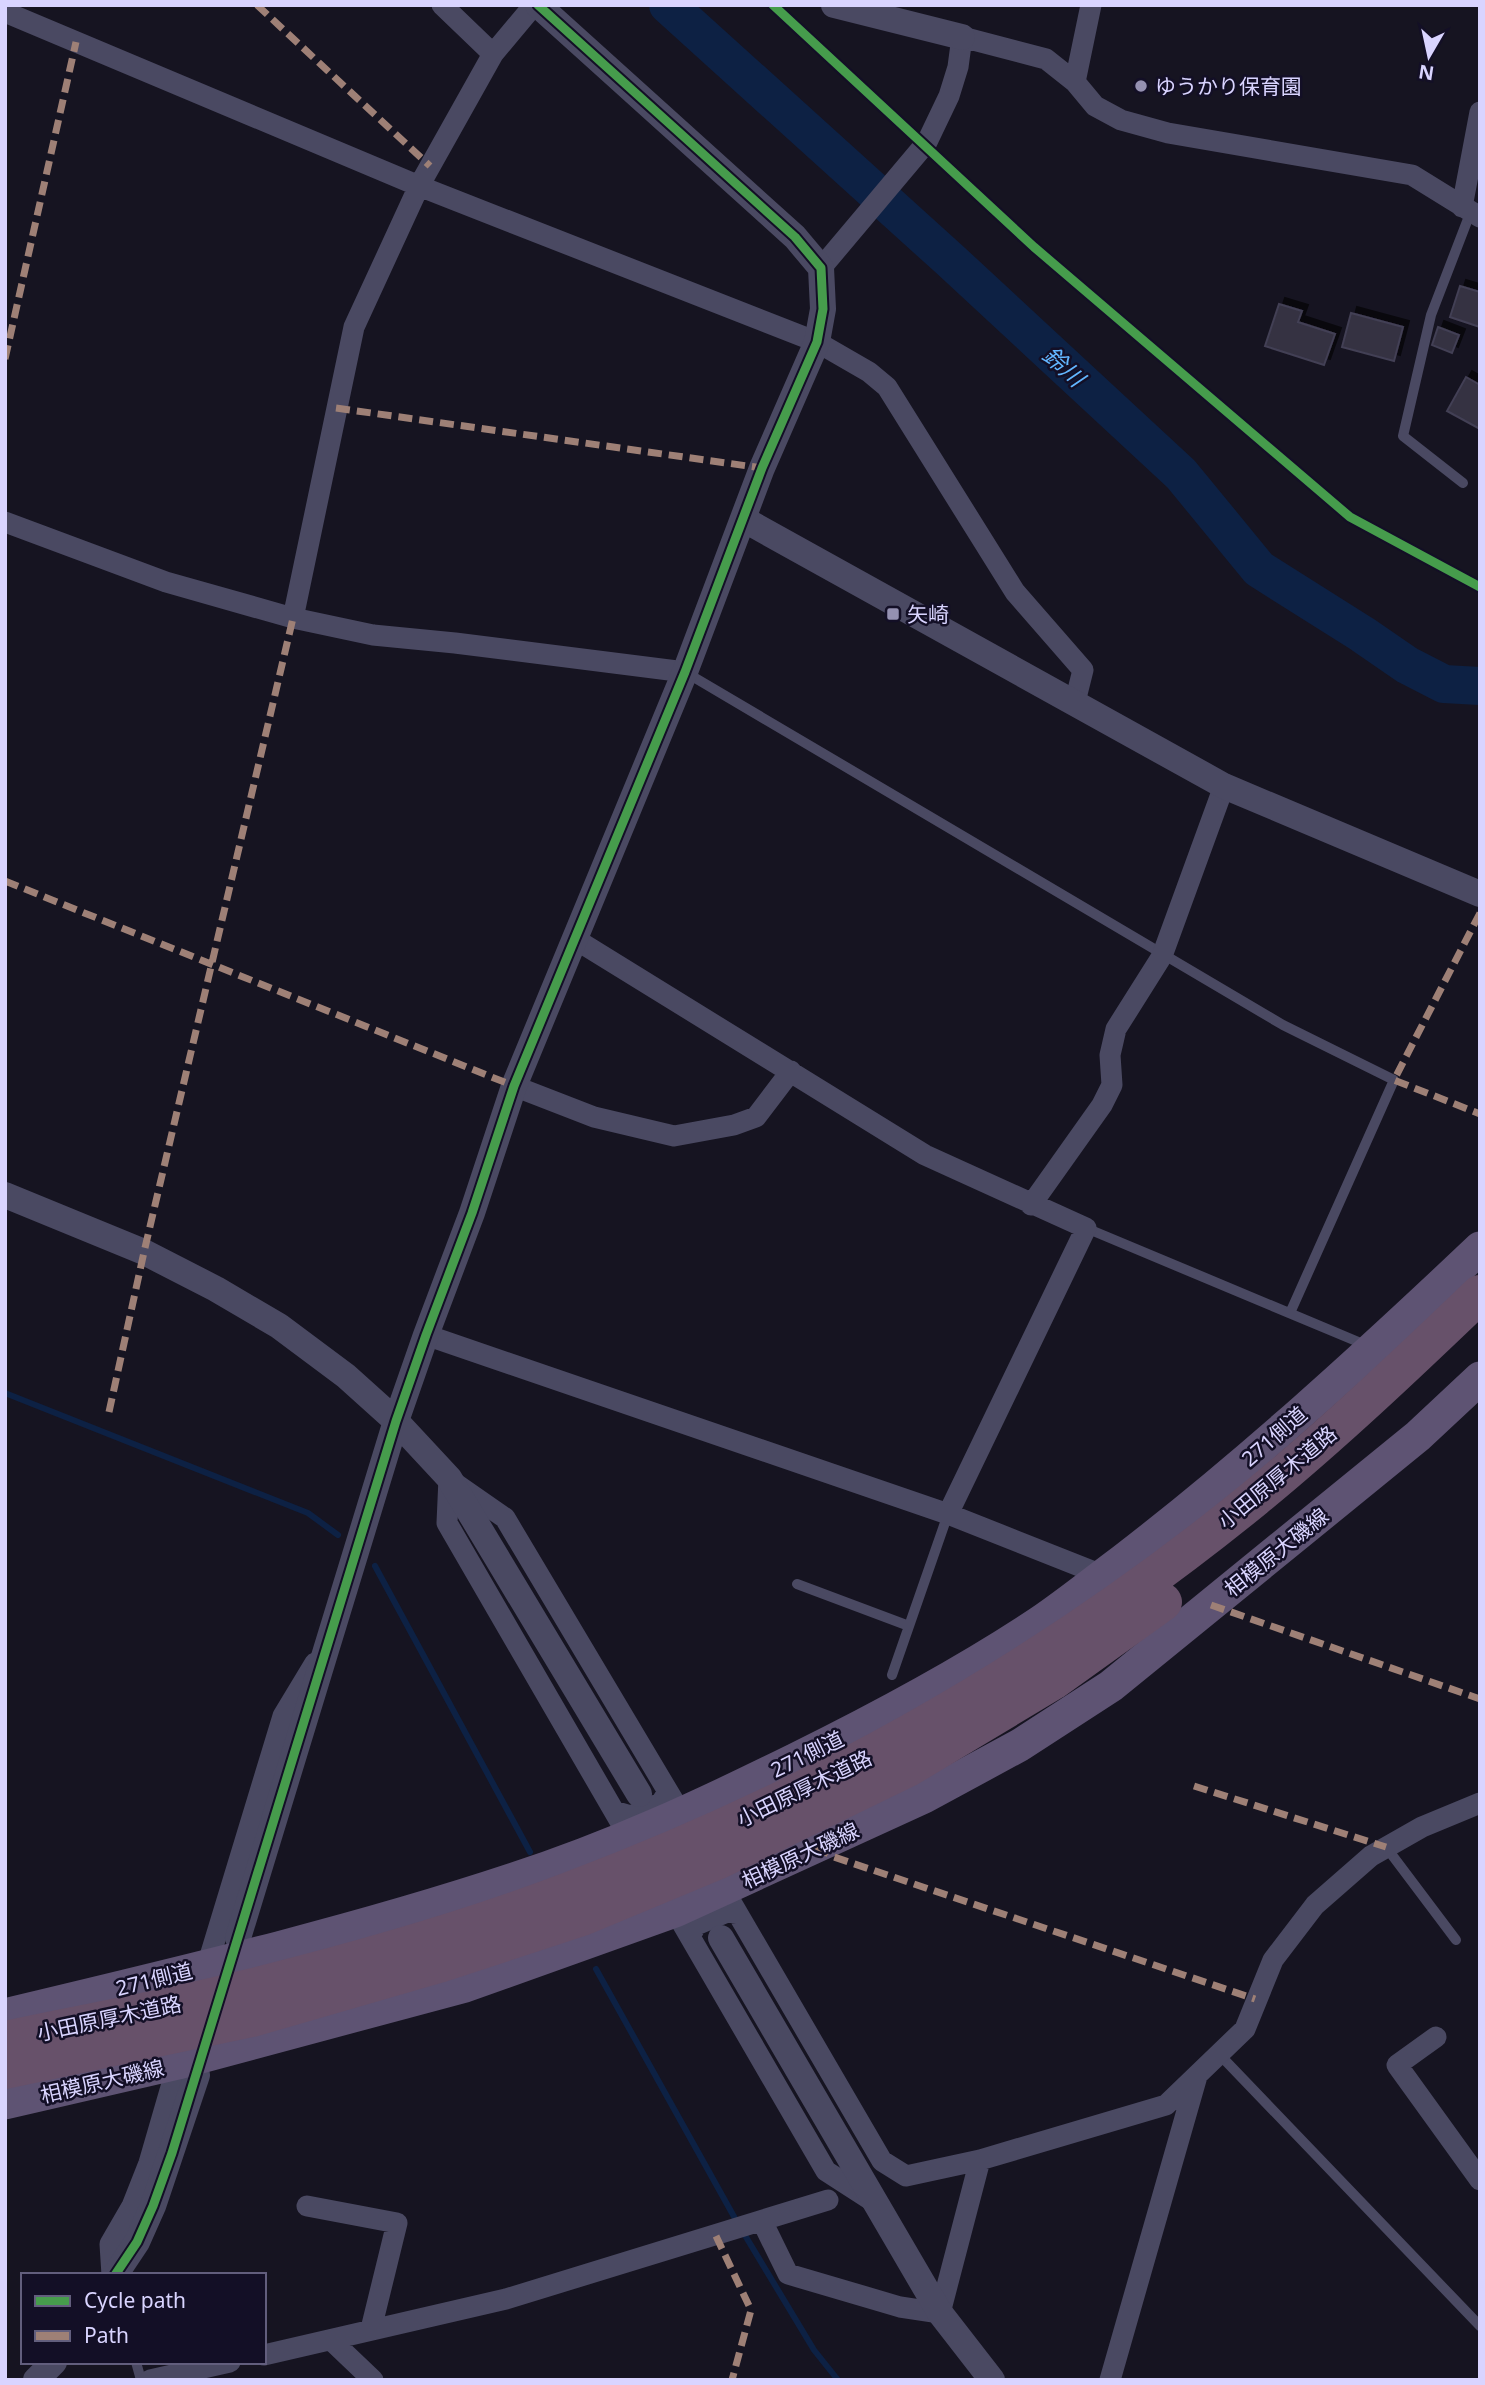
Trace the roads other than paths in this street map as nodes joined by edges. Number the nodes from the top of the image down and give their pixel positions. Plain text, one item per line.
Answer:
1 (442, 5) edge
2 (536, 5) edge
3 (834, 5) edge
4 (1091, 5) edge
5 (5, 12) edge
6 (962, 37) junction
7 (493, 54) junction
8 (1075, 82) junction
9 (1480, 112) edge
10 (419, 186) junction
11 (1471, 212) edge
12 (821, 268) junction
13 (817, 342) junction
14 (1463, 483) dead end
15 (743, 519) junction
16 (5, 522) edge
17 (293, 618) junction
18 (685, 672) junction
19 (1074, 702) junction
20 (1224, 786) junction
21 (1480, 894) edge
22 (575, 939) junction
23 (1161, 956) junction
24 (791, 1071) junction
25 (514, 1086) junction
26 (5, 1195) edge
27 (1031, 1205) junction
28 (1086, 1228) junction
29 (1480, 1248) edge
30 (1480, 1294) edge
31 (1290, 1313) junction
32 (1480, 1329) edge
33 (426, 1335) junction
34 (1374, 1348) junction
35 (1476, 1386) edge
36 (396, 1421) junction
37 (449, 1478) junction
38 (948, 1514) junction
39 (1102, 1576) junction
40 (797, 1584) dead end
41 (909, 1626) junction
42 (330, 1638) junction
43 (892, 1675) dead end
44 (639, 1794) dead end
45 (1480, 1803) edge
46 (675, 1804) junction
47 (622, 1824) junction
48 (1386, 1847) junction
49 (730, 1901) junction
50 (682, 1924) junction
51 (238, 1938) dead end
52 (721, 1938) dead end
53 (1456, 1940) dead end
54 (207, 1966) junction
55 (5, 2015) edge
56 (1436, 2037) dead end
57 (5, 2040) edge
58 (1219, 2054) junction
59 (187, 2069) junction
60 (5, 2070) edge
61 (1197, 2076) junction
62 (5, 2104) edge
63 (981, 2160) junction
64 (1480, 2180) edge
65 (828, 2200) dead end
66 (876, 2203) junction
67 (307, 2206) dead end
68 (756, 2223) junction
69 (114, 2273) edge
70 (940, 2313) junction
71 (1480, 2326) edge
72 (371, 2329) junction
73 (331, 2340) junction
74 (266, 2355) edge
75 (52, 2364) edge
76 (221, 2364) edge
77 (36, 2380) edge
78 (150, 2380) edge
79 (373, 2380) edge
80 (992, 2380) edge
81 (1110, 2380) edge

1 - 7 street
2 - 7 street
2 - 12 street
3 - 6 street
4 - 8 street
5 - 10 street
6 - 8 street
6 - 12 street
7 - 10 street
8 - 11 street
9 - 11 street
10 - 13 street
10 - 17 street
11 - 14 lane
12 - 13 street
13 - 15 street
13 - 19 street
15 - 18 street
15 - 19 street
16 - 17 street
17 - 18 street
18 - 22 street
18 - 23 lane
19 - 20 street
20 - 21 street
20 - 23 street
22 - 24 street
22 - 25 street
23 - 27 street
23 - 31 lane
24 - 25 street
24 - 27 street
25 - 33 street
26 - 36 street
27 - 28 street
28 - 31 lane
28 - 38 street
29 - 34 main road, 271側道
30 - 57 highway, 小田原厚木道路
31 - 34 lane
32 - 60 highway, 小田原厚木道路
33 - 36 street
33 - 38 street
34 - 39 main road, 271側道
35 - 49 main road, 相模原大磯線
36 - 37 street
36 - 42 street
37 - 44 street
37 - 46 street
37 - 47 street
38 - 39 street
38 - 41 lane
39 - 46 main road, 271側道
40 - 41 lane
41 - 43 lane
42 - 51 street
42 - 54 street
45 - 48 street
46 - 47 main road, 271側道
47 - 54 main road, 271側道
48 - 53 lane
48 - 58 street
49 - 50 main road, 相模原大磯線
49 - 63 street
50 - 59 main road, 相模原大磯線
50 - 66 street
52 - 66 street
54 - 55 main road, 271側道
56 - 64 street
58 - 61 street
58 - 71 lane
59 - 62 main road, 相模原大磯線
59 - 69 street
61 - 63 street
61 - 81 street
63 - 70 street
65 - 68 street
66 - 70 street
67 - 72 street
68 - 70 street
68 - 72 street
70 - 80 street
72 - 73 street
73 - 74 street
73 - 79 street
75 - 77 street
76 - 78 street

